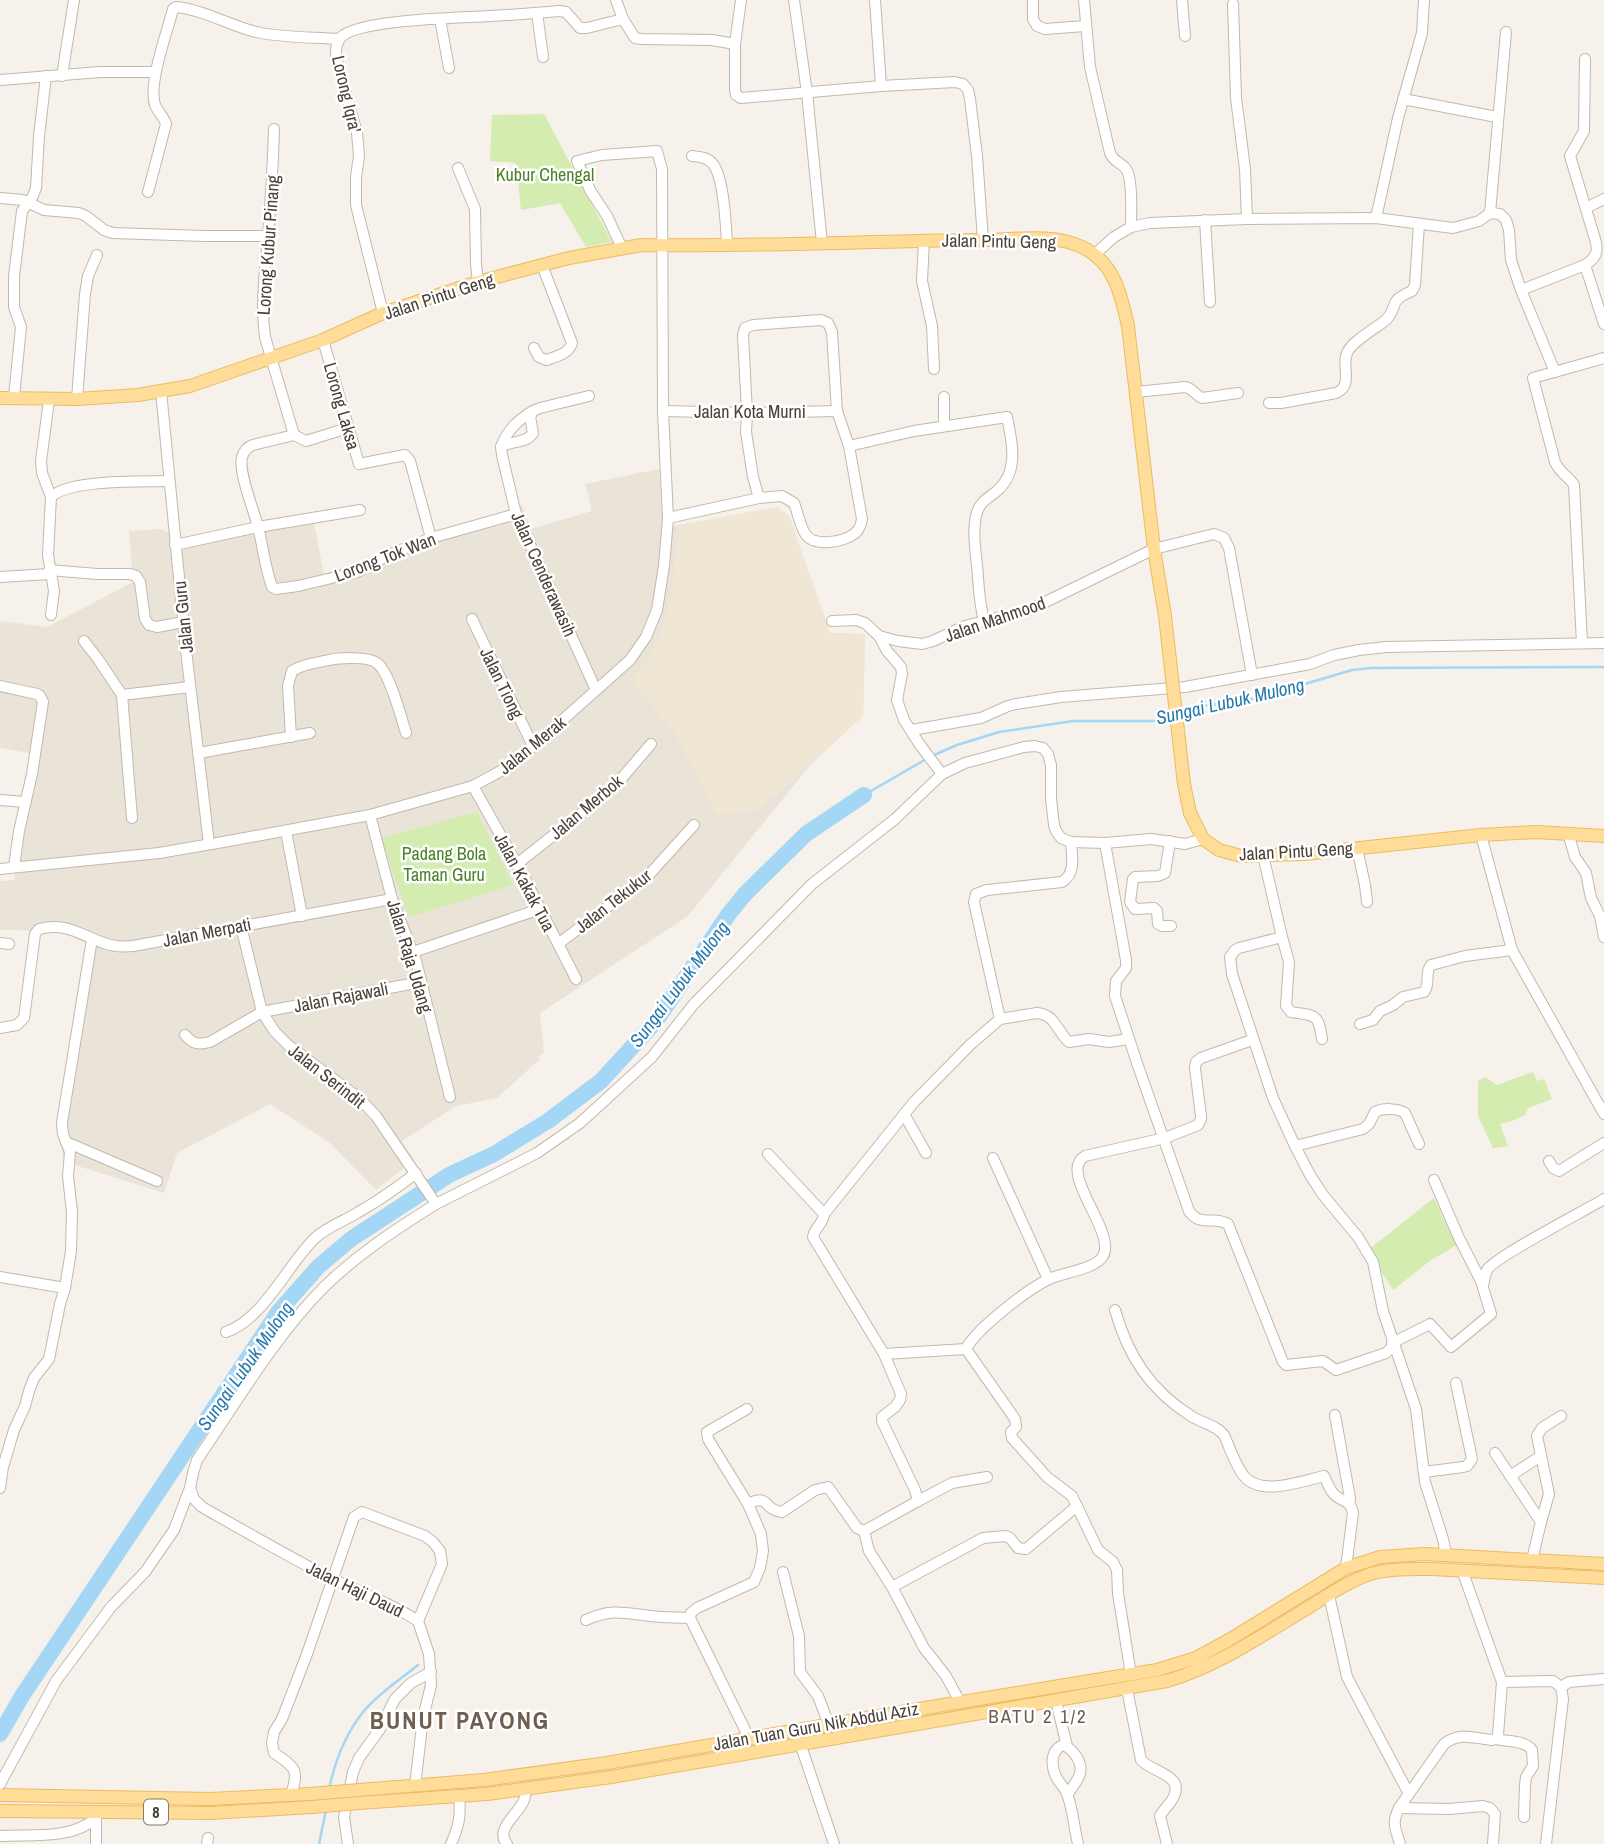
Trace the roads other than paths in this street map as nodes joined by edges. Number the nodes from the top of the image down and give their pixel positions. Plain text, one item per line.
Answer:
1 (75, 0) edge
2 (616, 0) edge
3 (741, 0) edge
4 (794, 0) edge
5 (876, 0) edge
6 (1033, 0) edge
7 (1084, 0) edge
8 (1182, 0) edge
9 (1424, 0) edge
10 (1233, 4) dead end
11 (537, 13) junction
12 (440, 19) junction
13 (623, 19) junction
14 (1085, 26) junction
15 (1506, 32) dead end
16 (1185, 36) dead end
17 (339, 39) junction
18 (735, 44) junction
19 (543, 57) dead end
20 (1585, 59) dead end
21 (449, 68) dead end
22 (155, 72) junction
23 (46, 76) junction
24 (62, 76) junction
25 (0, 80) edge
26 (881, 86) junction
27 (807, 93) junction
28 (1403, 99) junction
29 (1497, 117) junction
30 (274, 129) dead end
31 (692, 156) dead end
32 (458, 168) dead end
33 (148, 192) dead end
34 (0, 198) edge
35 (1604, 199) edge
36 (28, 203) junction
37 (1586, 208) junction
38 (1490, 213) junction
39 (1376, 218) junction
40 (1247, 219) junction
41 (1205, 220) junction
42 (1419, 224) junction
43 (1131, 227) junction
44 (268, 236) junction
45 (924, 240) junction
46 (983, 240) junction
47 (822, 243) junction
48 (727, 244) junction
49 (661, 245) junction
50 (621, 248) junction
51 (97, 255) dead end
52 (1094, 255) junction
53 (542, 264) junction
54 (1585, 265) junction
55 (478, 282) junction
56 (1521, 290) junction
57 (1210, 302) dead end
58 (383, 313) junction
59 (1604, 324) edge
60 (323, 340) junction
61 (534, 348) dead end
62 (1604, 358) edge
63 (272, 359) junction
64 (934, 369) dead end
65 (1555, 372) junction
66 (162, 391) junction
67 (1136, 392) junction
68 (1238, 393) dead end
69 (590, 396) dead end
70 (15, 397) junction
71 (944, 397) dead end
72 (0, 398) edge
73 (77, 399) junction
74 (49, 400) junction
75 (1269, 403) dead end
76 (533, 411) junction
77 (663, 411) junction
78 (837, 411) junction
79 (747, 413) junction
80 (944, 426) junction
81 (348, 428) junction
82 (294, 435) junction
83 (849, 446) junction
84 (501, 447) junction
85 (169, 481) junction
86 (53, 495) junction
87 (759, 498) junction
88 (360, 510) dead end
89 (516, 514) junction
90 (668, 518) junction
91 (258, 527) junction
92 (431, 538) junction
93 (175, 545) junction
94 (1154, 549) junction
95 (50, 572) junction
96 (0, 577) edge
97 (51, 615) dead end
98 (472, 619) dead end
99 (832, 621) dead end
100 (984, 621) junction
101 (183, 622) junction
102 (879, 636) junction
103 (84, 641) dead end
104 (1582, 643) junction
105 (1604, 643) edge
106 (1252, 676) junction
107 (0, 687) edge
108 (190, 687) junction
109 (596, 690) junction
110 (122, 695) junction
111 (912, 730) junction
112 (310, 733) dead end
113 (406, 733) dead end
114 (291, 737) junction
115 (650, 744) dead end
116 (533, 746) junction
117 (199, 753) junction
118 (939, 770) junction
119 (473, 786) junction
120 (0, 800) edge
121 (25, 802) junction
122 (370, 815) junction
123 (132, 818) dead end
124 (694, 825) dead end
125 (286, 831) junction
126 (1568, 833) junction
127 (1481, 835) junction
128 (1604, 836) edge
129 (1203, 839) junction
130 (1170, 841) junction
131 (1071, 842) junction
132 (1105, 843) junction
133 (209, 844) junction
134 (1357, 848) junction
135 (1263, 855) junction
136 (517, 864) junction
137 (14, 867) junction
138 (0, 869) edge
139 (392, 899) junction
140 (1367, 902) dead end
141 (540, 909) junction
142 (302, 916) junction
143 (241, 926) junction
144 (1171, 926) dead end
145 (1282, 937) junction
146 (1604, 937) edge
147 (92, 939) junction
148 (558, 944) junction
149 (1512, 950) junction
150 (413, 952) junction
151 (576, 979) dead end
152 (421, 982) junction
153 (262, 1012) junction
154 (1000, 1019) junction
155 (1360, 1024) dead end
156 (0, 1028) edge
157 (185, 1035) dead end
158 (1129, 1039) junction
159 (1322, 1039) dead end
160 (1252, 1040) junction
161 (450, 1097) dead end
162 (904, 1114) junction
163 (1604, 1115) edge
164 (1164, 1138) junction
165 (66, 1142) junction
166 (1604, 1143) edge
167 (1419, 1144) dead end
168 (1295, 1146) junction
169 (926, 1153) dead end
170 (768, 1154) dead end
171 (993, 1158) dead end
172 (1549, 1161) dead end
173 (417, 1176) junction
174 (1434, 1180) dead end
175 (157, 1181) dead end
176 (1604, 1199) edge
177 (435, 1203) junction
178 (824, 1214) junction
179 (0, 1276) edge
180 (1048, 1279) junction
181 (1483, 1286) junction
182 (65, 1288) junction
183 (1115, 1310) dead end
184 (226, 1332) dead end
185 (1393, 1344) junction
186 (967, 1349) junction
187 (884, 1354) junction
188 (1455, 1383) dead end
189 (747, 1409) dead end
190 (1335, 1415) dead end
191 (1560, 1416) dead end
192 (1495, 1452) dead end
193 (1541, 1455) junction
194 (1424, 1472) junction
195 (1510, 1476) junction
196 (987, 1477) dead end
197 (0, 1488) edge
198 (190, 1489) junction
199 (918, 1501) junction
200 (1349, 1503) junction
201 (748, 1504) junction
202 (1077, 1506) junction
203 (1541, 1522) junction
204 (864, 1531) junction
205 (1446, 1555) junction
206 (1532, 1560) junction
207 (1604, 1564) edge
208 (1346, 1568) junction
209 (1462, 1570) junction
210 (783, 1572) dead end
211 (1604, 1578) edge
212 (333, 1579) junction
213 (892, 1587) junction
214 (1329, 1595) junction
215 (690, 1618) junction
216 (586, 1620) dead end
217 (418, 1621) junction
218 (430, 1672) junction
219 (1131, 1675) junction
220 (1604, 1679) edge
221 (1502, 1682) junction
222 (1561, 1687) junction
223 (1127, 1689) junction
224 (1056, 1701) junction
225 (960, 1702) junction
226 (829, 1725) junction
227 (749, 1738) junction
228 (1496, 1739) junction
229 (800, 1743) junction
230 (1067, 1746) junction
231 (616, 1761) junction
232 (1533, 1763) junction
233 (1555, 1766) junction
234 (633, 1772) junction
235 (415, 1786) junction
236 (526, 1788) junction
237 (2, 1791) edge
238 (1068, 1794) junction
239 (1409, 1794) junction
240 (290, 1795) junction
241 (459, 1796) junction
242 (359, 1797) junction
243 (311, 1801) junction
244 (1399, 1808) junction
245 (0, 1811) edge
246 (96, 1815) junction
247 (1524, 1817) dead end
248 (0, 1836) edge
249 (96, 1844) edge
250 (348, 1844) edge
251 (451, 1844) edge
252 (507, 1844) edge
253 (834, 1844) edge
254 (1077, 1844) edge
255 (1167, 1844) edge
256 (1400, 1844) edge
257 (1493, 1844) edge
258 (1546, 1844) edge

1 - 24 street
2 - 13 street
3 - 18 street
4 - 27 street
5 - 26 street
6 - 14 street
7 - 14 street
8 - 16 street
9 - 28 street
10 - 40 street
11 - 12 street, Lorong Iqra'
11 - 13 street, Lorong Iqra'
11 - 19 street
12 - 17 street, Lorong Iqra'
12 - 21 street
13 - 18 street
14 - 43 street
15 - 29 street
17 - 22 street
17 - 58 street, Lorong Iqra'
18 - 27 street
20 - 37 street
22 - 24 street
22 - 33 street
23 - 24 street
23 - 25 street
23 - 36 street
26 - 27 street
26 - 46 street
27 - 47 street
28 - 29 street
28 - 39 street
29 - 38 street
30 - 44 street, Lorong Kubur Pinang
31 - 48 street
32 - 55 street
34 - 36 street
35 - 37 street
36 - 44 street
36 - 70 street
37 - 54 street
38 - 42 street
38 - 56 street
39 - 40 street
39 - 42 street
40 - 41 street
41 - 43 street
41 - 57 street
42 - 75 street
43 - 52 street
44 - 63 street, Lorong Kubur Pinang
45 - 46 main road, Jalan Pintu Geng
45 - 47 main road, Jalan Pintu Geng
45 - 64 street
46 - 52 main road, Jalan Pintu Geng
47 - 48 main road, Jalan Pintu Geng
48 - 49 main road, Jalan Pintu Geng
49 - 50 main road, Jalan Pintu Geng
49 - 50 street, Jalan Merak
49 - 77 street, Jalan Merak
50 - 53 main road, Jalan Pintu Geng
51 - 73 street
52 - 67 main road, Jalan Pintu Geng
53 - 55 main road, Jalan Pintu Geng
53 - 61 street
54 - 56 street
54 - 59 street
55 - 58 main road, Jalan Pintu Geng
56 - 65 street
58 - 60 main road, Jalan Pintu Geng
60 - 63 main road, Jalan Pintu Geng
60 - 81 street, Lorong Laksa
62 - 65 street
63 - 66 main road, Jalan Pintu Geng
63 - 82 street, Lorong Kubur Pinang
65 - 104 street
66 - 73 main road, Jalan Pintu Geng
66 - 85 street, Jalan Guru
67 - 68 street
67 - 94 main road, Jalan Pintu Geng
69 - 76 street
70 - 72 main road, Jalan Pintu Geng
70 - 74 main road, Jalan Pintu Geng
71 - 80 street
73 - 74 main road, Jalan Pintu Geng
74 - 86 street
76 - 84 street
76 - 84 street
77 - 79 street, Jalan Kota Murni
77 - 90 street, Jalan Merak
78 - 79 street, Jalan Kota Murni
78 - 79 street
78 - 83 street
79 - 87 street
80 - 83 street
80 - 100 street
81 - 82 street
81 - 92 street, Lorong Laksa
82 - 91 street
83 - 87 street
84 - 89 street, Jalan Cenderawasih
85 - 86 street
85 - 93 street, Jalan Guru
86 - 95 street
87 - 90 street
88 - 91 street
89 - 92 street, Lorong Tok Wan
89 - 109 street, Jalan Cenderawasih
90 - 109 street, Jalan Merak
91 - 92 street, Lorong Tok Wan
91 - 93 street
93 - 101 street, Jalan Guru
94 - 100 street, Jalan Mahmood
94 - 106 street, Jalan Mahmood
94 - 129 main road, Jalan Pintu Geng, bridge
95 - 96 street
95 - 97 street
95 - 101 street
98 - 116 street, Jalan Tiong
99 - 102 street, Jalan Mahmood
100 - 102 street, Jalan Mahmood
101 - 108 street, Jalan Guru
102 - 111 street
103 - 110 street
104 - 105 street
104 - 106 street
106 - 111 street
107 - 121 street
108 - 110 street
108 - 117 street, Jalan Guru
109 - 116 street, Jalan Merak
110 - 123 street
111 - 118 street
112 - 114 street
113 - 114 street
114 - 117 street
115 - 136 street, Jalan Merbok
116 - 119 street, Jalan Merak
117 - 133 street, Jalan Guru
118 - 131 street
118 - 177 street
119 - 122 street, Jalan Merak
119 - 136 street, Jalan Kakak Tua
120 - 121 street
121 - 137 street
122 - 125 street, Jalan Merak
122 - 139 street, Jalan Raja Udang
124 - 148 street, Jalan Tekukur
125 - 133 street, Jalan Merak
125 - 142 street
126 - 127 main road, Jalan Pintu Geng
126 - 128 main road, Jalan Pintu Geng
126 - 146 street
127 - 134 main road, Jalan Pintu Geng
127 - 149 street
129 - 130 street
129 - 135 main road, Jalan Pintu Geng
130 - 132 street
130 - 144 street
131 - 132 street
131 - 154 street
132 - 158 street
133 - 137 street, Jalan Merak
134 - 135 main road, Jalan Pintu Geng
134 - 140 street
135 - 145 street
136 - 141 street, Jalan Kakak Tua
137 - 138 street, Jalan Merak
139 - 142 street, Jalan Merpati
139 - 150 street, Jalan Raja Udang
141 - 148 street, Jalan Kakak Tua
141 - 150 street
142 - 143 street, Jalan Merpati
143 - 147 street, Jalan Merpati
143 - 153 street, Jalan Serindit
145 - 159 street
145 - 160 street
147 - 156 street, Jalan Merpati
147 - 165 street
148 - 151 street, Jalan Kakak Tua
149 - 155 street
149 - 163 street
150 - 152 street, Jalan Raja Udang
152 - 153 street, Jalan Rajawali
152 - 161 street, Jalan Raja Udang
153 - 157 street, Jalan Rajawali
153 - 173 street, Jalan Serindit
154 - 158 street
154 - 162 street
158 - 164 street
160 - 164 street
160 - 168 street
162 - 169 street
162 - 178 street
164 - 180 street
164 - 185 street
165 - 175 street
165 - 182 street
166 - 172 street
167 - 168 street
168 - 185 street
170 - 178 street
171 - 180 street
173 - 177 street, Jalan Serindit
173 - 184 street
174 - 181 street
176 - 181 street
177 - 198 street
178 - 187 street
179 - 182 street
180 - 186 street
181 - 185 street
182 - 197 street
183 - 200 street
185 - 194 street
186 - 187 street
186 - 202 street
187 - 199 street
188 - 194 street
189 - 201 street
190 - 200 street
191 - 193 street
192 - 195 street
193 - 195 street
193 - 203 street
194 - 205 street
195 - 203 street
196 - 199 street
198 - 212 street, Jalan Haji Daud
198 - 237 street
199 - 204 street
200 - 208 street
201 - 204 street
201 - 215 street
202 - 213 street
202 - 219 street
203 - 206 street
204 - 213 street
205 - 206 main road, Jalan Tuan Guru Nik Abdul Aziz / 8
205 - 208 main road, Jalan Tuan Guru Nik Abdul Aziz / 8
206 - 207 main road, Jalan Tuan Guru Nik Abdul Aziz / 8
208 - 219 main road, Jalan Tuan Guru Nik Abdul Aziz / 8
209 - 211 main road, Jalan Tuan Guru Nik Abdul Aziz / 8
209 - 214 main road, Jalan Tuan Guru Nik Abdul Aziz / 8
209 - 221 street
210 - 226 street
212 - 217 street, Jalan Haji Daud
212 - 217 street
212 - 240 street
213 - 225 street
214 - 223 main road, Jalan Tuan Guru Nik Abdul Aziz / 8
214 - 239 street
215 - 216 street
215 - 227 street
217 - 218 street, Jalan Haji Daud
218 - 235 street, Jalan Haji Daud
218 - 250 street
219 - 225 main road, Jalan Tuan Guru Nik Abdul Aziz / 8
220 - 222 street
221 - 222 street
221 - 228 street
222 - 233 street
223 - 224 main road, Jalan Tuan Guru Nik Abdul Aziz / 8
223 - 255 street
224 - 229 main road, Jalan Tuan Guru Nik Abdul Aziz / 8
224 - 230 street
225 - 226 main road, Jalan Tuan Guru Nik Abdul Aziz / 8
226 - 227 main road, Jalan Tuan Guru Nik Abdul Aziz / 8
227 - 231 main road, Jalan Tuan Guru Nik Abdul Aziz / 8
228 - 232 street
228 - 239 street
229 - 234 main road, Jalan Tuan Guru Nik Abdul Aziz / 8
229 - 253 street
230 - 238 street
230 - 238 street
231 - 234 main road
231 - 235 main road, Jalan Tuan Guru Nik Abdul Aziz / 8
232 - 233 street
232 - 247 street
233 - 258 street
234 - 236 main road, Jalan Tuan Guru Nik Abdul Aziz / 8
235 - 242 main road, Jalan Tuan Guru Nik Abdul Aziz / 8
236 - 241 main road, Jalan Tuan Guru Nik Abdul Aziz / 8
236 - 252 street
237 - 240 main road, Jalan Tuan Guru Nik Abdul Aziz / 8
238 - 254 street
239 - 244 street
240 - 243 main road, Jalan Tuan Guru Nik Abdul Aziz / 8
241 - 242 main road, Jalan Tuan Guru Nik Abdul Aziz / 8
241 - 251 street
242 - 243 main road, Jalan Tuan Guru Nik Abdul Aziz / 8, bridge
243 - 246 main road, Jalan Tuan Guru Nik Abdul Aziz / 8
244 - 256 street
244 - 257 street
245 - 246 main road, Jalan Tuan Guru Nik Abdul Aziz / 8
246 - 248 street
246 - 249 street

